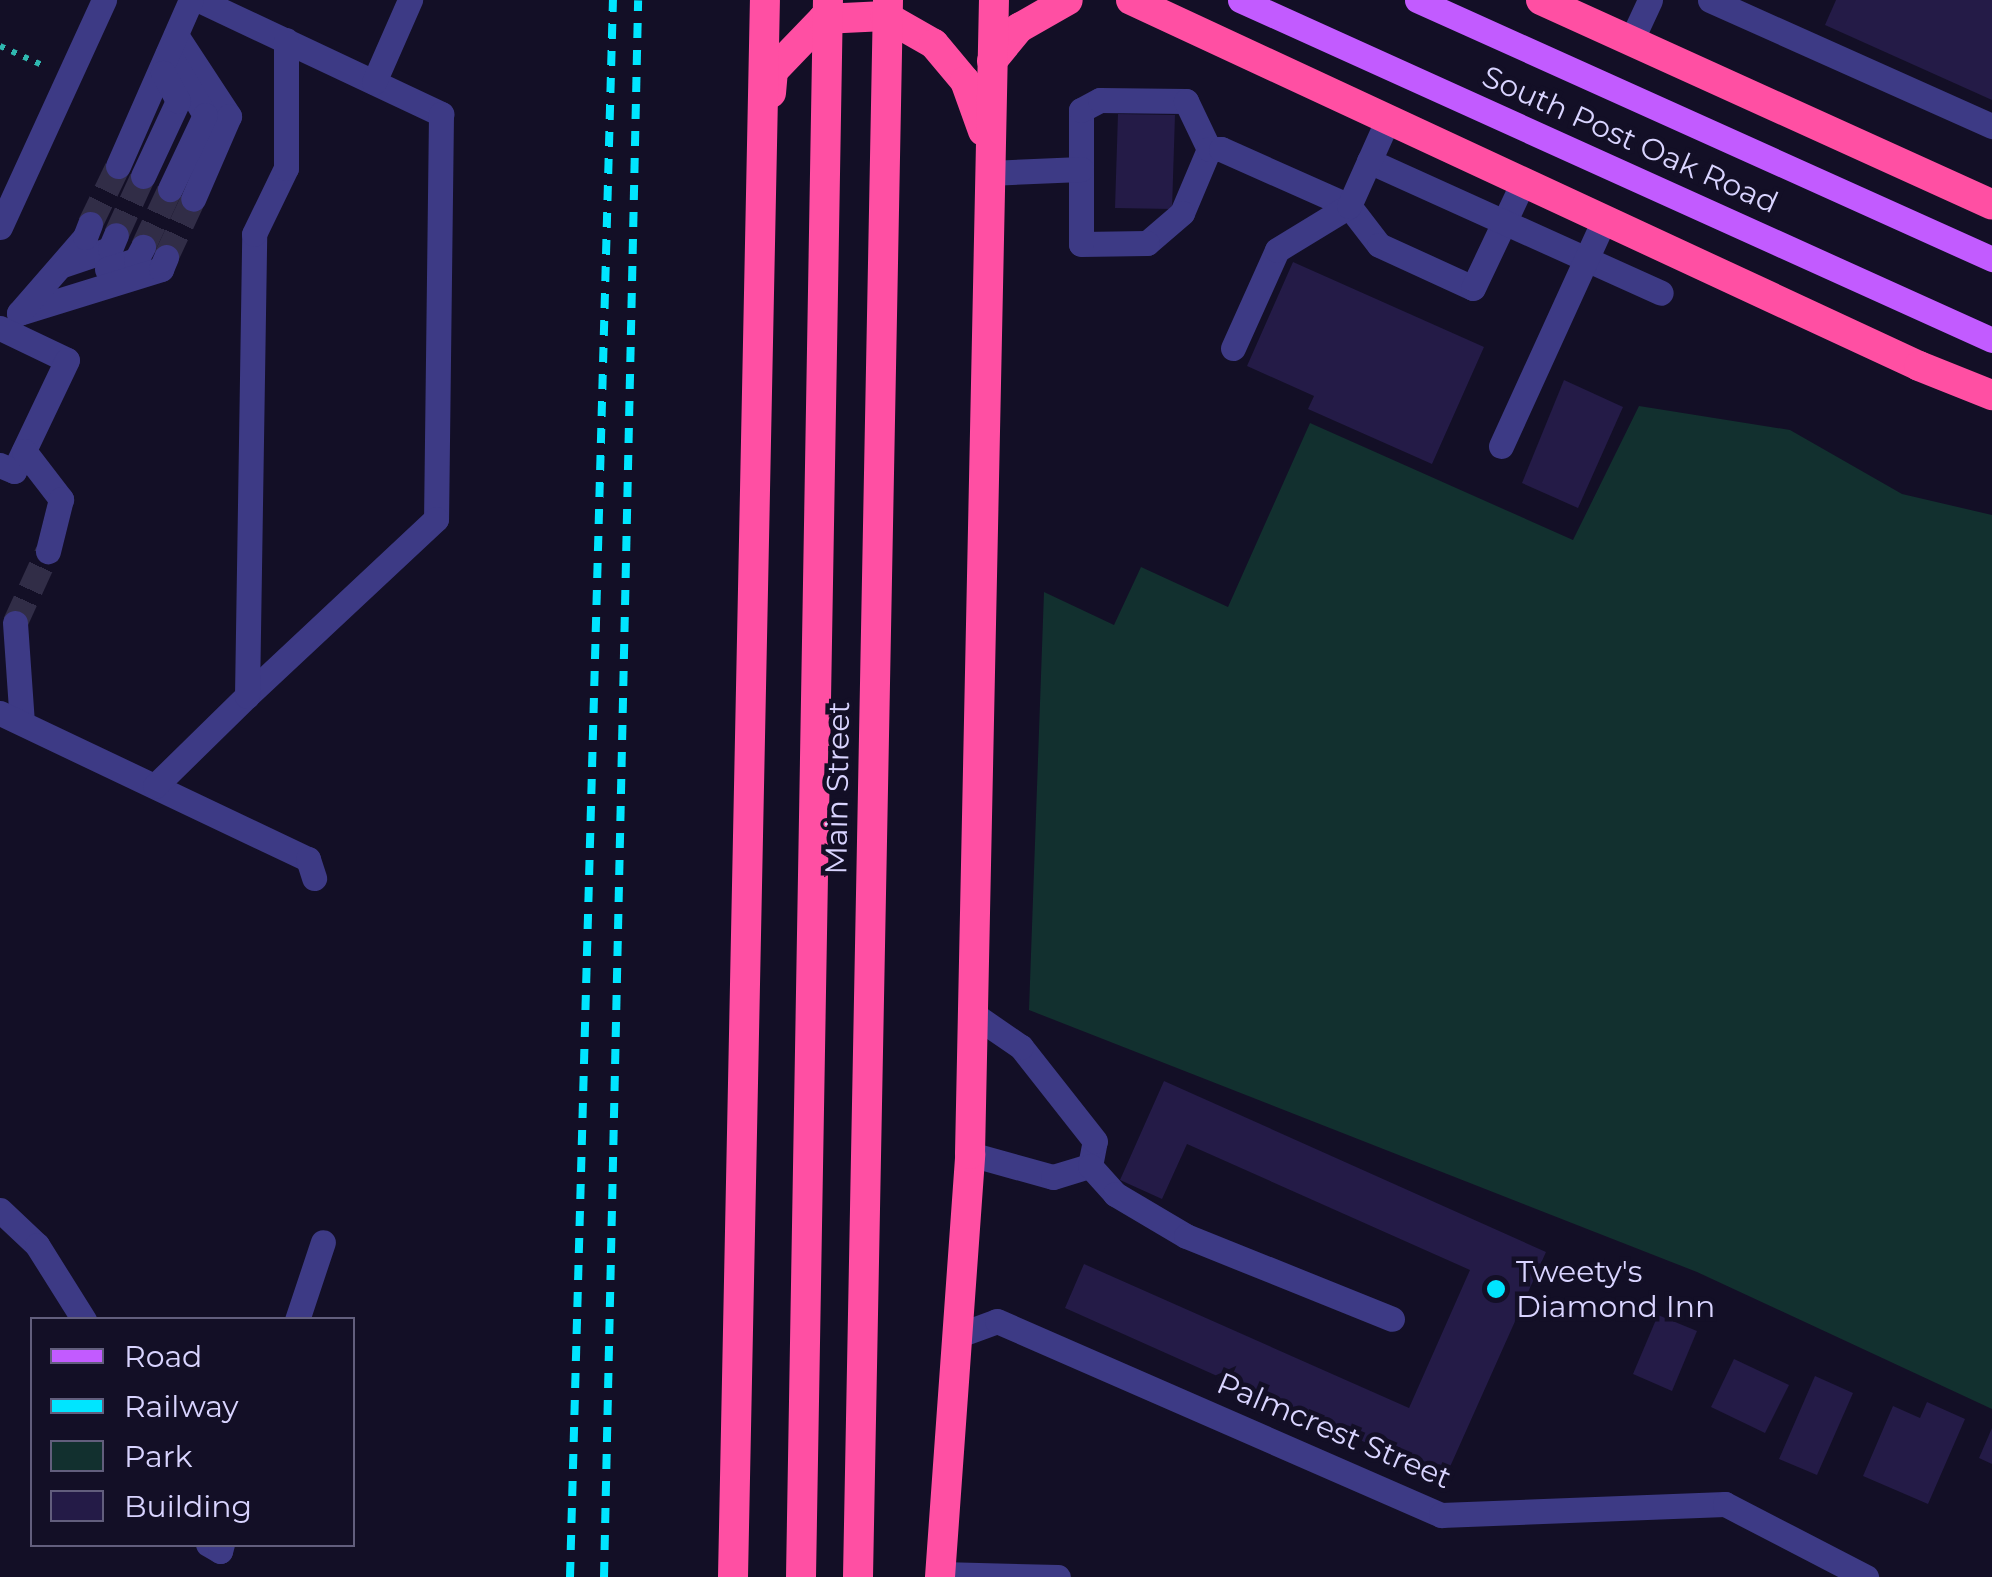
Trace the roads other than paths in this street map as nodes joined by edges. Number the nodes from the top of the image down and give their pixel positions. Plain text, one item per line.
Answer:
1 (104, 0) edge
2 (195, 0) edge
3 (410, 0) edge
4 (764, 0) edge
5 (828, 0) edge
6 (888, 0) edge
7 (994, 0) edge
8 (1068, 0) edge
9 (1131, 0) edge
10 (1240, 0) edge
11 (1417, 0) edge
12 (1541, 0) edge
13 (1650, 0) edge
14 (1710, 0) edge
15 (286, 40) junction
16 (1631, 41) junction
17 (168, 52) junction
18 (992, 62) junction
19 (374, 82) junction
20 (1388, 119) junction
21 (1992, 126) edge
22 (1209, 149) junction
23 (989, 160) junction
24 (1369, 160) junction
25 (118, 166) tunnel mouth
26 (1081, 169) junction
27 (143, 176) tunnel mouth
28 (1523, 182) junction
29 (182, 194) tunnel mouth
30 (1992, 205) edge
31 (1349, 206) junction
32 (1604, 220) junction
33 (1504, 222) junction
34 (90, 224) tunnel mouth
35 (0, 227) edge
36 (116, 235) tunnel mouth
37 (762, 237) junction
38 (1586, 259) junction
39 (1992, 259) edge
40 (60, 266) junction
41 (38, 292) junction
42 (1660, 293) dead end
43 (8, 324) edge
44 (1992, 340) edge
45 (1233, 348) dead end
46 (1992, 395) edge
47 (1501, 446) dead end
48 (24, 451) junction
49 (0, 464) edge
50 (48, 551) tunnel mouth
51 (15, 623) tunnel mouth
52 (247, 696) junction
53 (11, 718) edge
54 (155, 786) junction
55 (314, 878) dead end
56 (973, 1014) junction
57 (970, 1154) junction
58 (1090, 1166) junction
59 (0, 1210) edge
60 (323, 1242) dead end
61 (82, 1317) edge
62 (298, 1317) edge
63 (1392, 1319) dead end
64 (959, 1335) junction
65 (940, 1576) edge
66 (734, 1577) edge
67 (801, 1577) edge
68 (858, 1577) edge
69 (1058, 1577) edge
70 (1866, 1577) edge

1 - 35 street
2 - 15 street
2 - 17 street
3 - 19 street
4 - 37 highway
5 - 67 highway, Main Street
6 - 68 highway, Main Street
7 - 18 highway
8 - 18 highway
9 - 20 highway
10 - 44 main road, South Post Oak Road
11 - 39 main road, South Post Oak Road
12 - 16 highway
13 - 16 street
14 - 21 street
15 - 19 street
15 - 52 street
16 - 30 highway
17 - 25 street
17 - 27 street
17 - 29 street
18 - 23 highway
19 - 52 street
20 - 24 street
20 - 28 highway
22 - 26 street
22 - 26 street
22 - 31 street
23 - 26 street
23 - 37 highway
23 - 56 highway
24 - 31 street
24 - 33 street
28 - 32 highway
28 - 33 street
31 - 33 street
31 - 45 street
32 - 38 street
32 - 46 highway
33 - 38 street
34 - 40 street
36 - 40 street
37 - 66 highway
38 - 42 street
38 - 47 street
40 - 41 street
41 - 43 street
41 - 43 street
43 - 48 street
48 - 49 street
48 - 50 street
51 - 53 street
52 - 54 street
53 - 54 street
54 - 55 street
56 - 57 highway
56 - 58 street
57 - 58 street
57 - 64 highway
58 - 63 street
59 - 61 street
60 - 62 street
64 - 65 highway
64 - 70 street, Palmcrest Street
65 - 69 street

